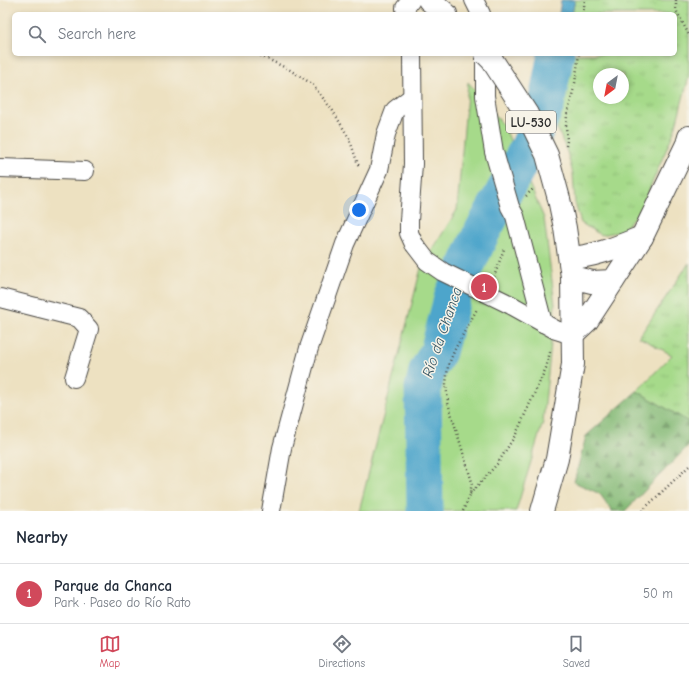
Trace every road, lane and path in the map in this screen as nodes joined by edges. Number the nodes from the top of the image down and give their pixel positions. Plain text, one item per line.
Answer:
1 (411, 0) edge
2 (429, 0) edge
3 (474, 0) edge
4 (585, 0) edge
5 (676, 0) edge
6 (406, 12) edge
7 (444, 12) edge
8 (480, 12) edge
9 (583, 12) edge
10 (689, 35) edge
11 (261, 56) edge
12 (412, 56) edge
13 (485, 56) edge
14 (487, 56) edge
15 (412, 97) junction
16 (689, 137) edge
17 (0, 168) edge
18 (85, 171) dead end
19 (370, 189) junction
20 (642, 237) junction
21 (571, 267) junction
22 (613, 280) junction
23 (0, 298) edge
24 (557, 329) junction
25 (74, 378) dead end
26 (689, 466) edge
27 (470, 494) dead end
28 (271, 511) edge
29 (542, 511) edge
30 (642, 511) edge

1 - 6 street
2 - 7 main road
3 - 8 street
4 - 9 path
5 - 10 path
11 - 19 path
12 - 15 street
13 - 24 street
14 - 21 main road, LU-530, bridge
15 - 19 street
15 - 24 street, bridge
16 - 20 main road
17 - 18 street
19 - 28 street
20 - 21 main road
20 - 22 main road
21 - 22 main road
21 - 24 main road, LU-530
22 - 24 main road
23 - 25 street
24 - 27 path
24 - 29 main road
26 - 30 path

